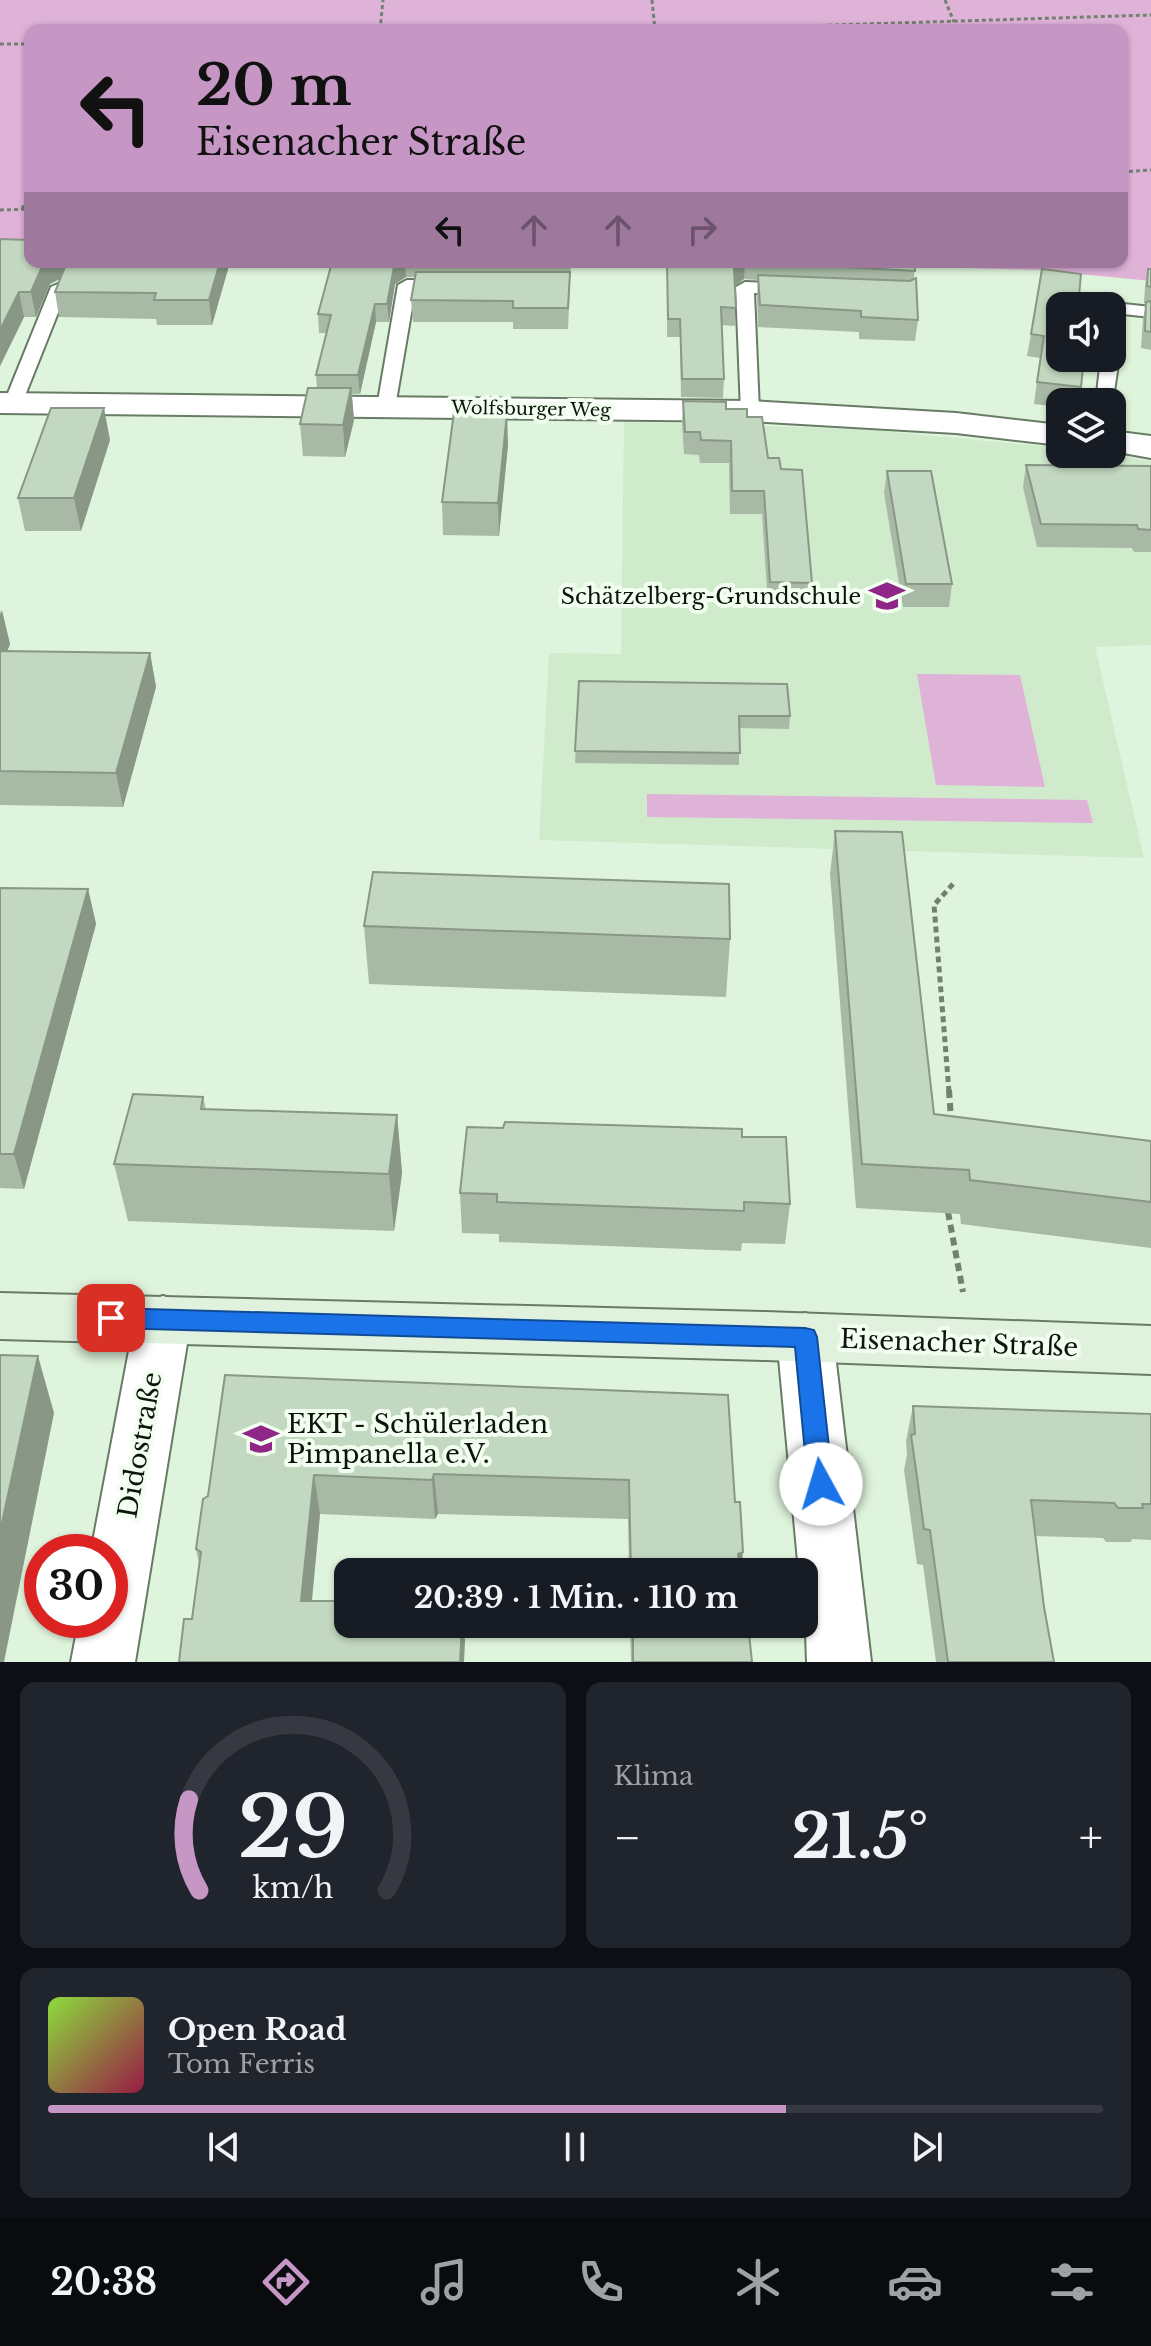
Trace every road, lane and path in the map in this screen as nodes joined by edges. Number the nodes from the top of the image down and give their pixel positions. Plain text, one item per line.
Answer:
1 (383, 0) edge
2 (652, 0) edge
3 (945, 0) edge
4 (1151, 15) edge
5 (954, 22) junction
6 (943, 23) joint
7 (381, 24) edge
8 (654, 24) edge
9 (905, 24) edge
10 (0, 44) edge
11 (24, 44) edge
12 (1151, 170) edge
13 (1128, 172) edge
14 (24, 206) edge
15 (0, 210) edge
16 (22, 210) joint
17 (105, 280) edge
18 (470, 286) edge
19 (804, 289) edge
20 (1126, 309) edge
21 (1151, 312) edge
22 (6, 403) edge
23 (386, 407) junction
24 (750, 411) junction
25 (1046, 433) edge
26 (1126, 443) edge
27 (1151, 447) edge
28 (953, 884) dead end
29 (952, 1135) edge
30 (948, 1212) dead end
31 (963, 1292) dead end
32 (0, 1316) edge
33 (163, 1319) junction
34 (805, 1337) junction
35 (1151, 1350) edge
36 (125, 1534) edge
37 (107, 1638) edge
38 (103, 1662) edge
39 (839, 1662) edge

1 - 7 path
2 - 8 path
3 - 5 path
4 - 5 path
5 - 6 path
6 - 9 path
10 - 11 path
12 - 13 path
14 - 16 path
15 - 16 path
17 - 22 lane
18 - 23 lane
19 - 24 lane
20 - 21 lane
22 - 23 street, Wolfsburger Weg
23 - 24 street, Wolfsburger Weg
24 - 25 street, Wolfsburger Weg
26 - 27 street
28 - 29 path
30 - 31 path
32 - 33 street, Eisenacher Straße
33 - 34 street, Eisenacher Straße
33 - 36 street, Didostraße
34 - 35 street, Eisenacher Straße
34 - 39 street
37 - 38 street, Didostraße

